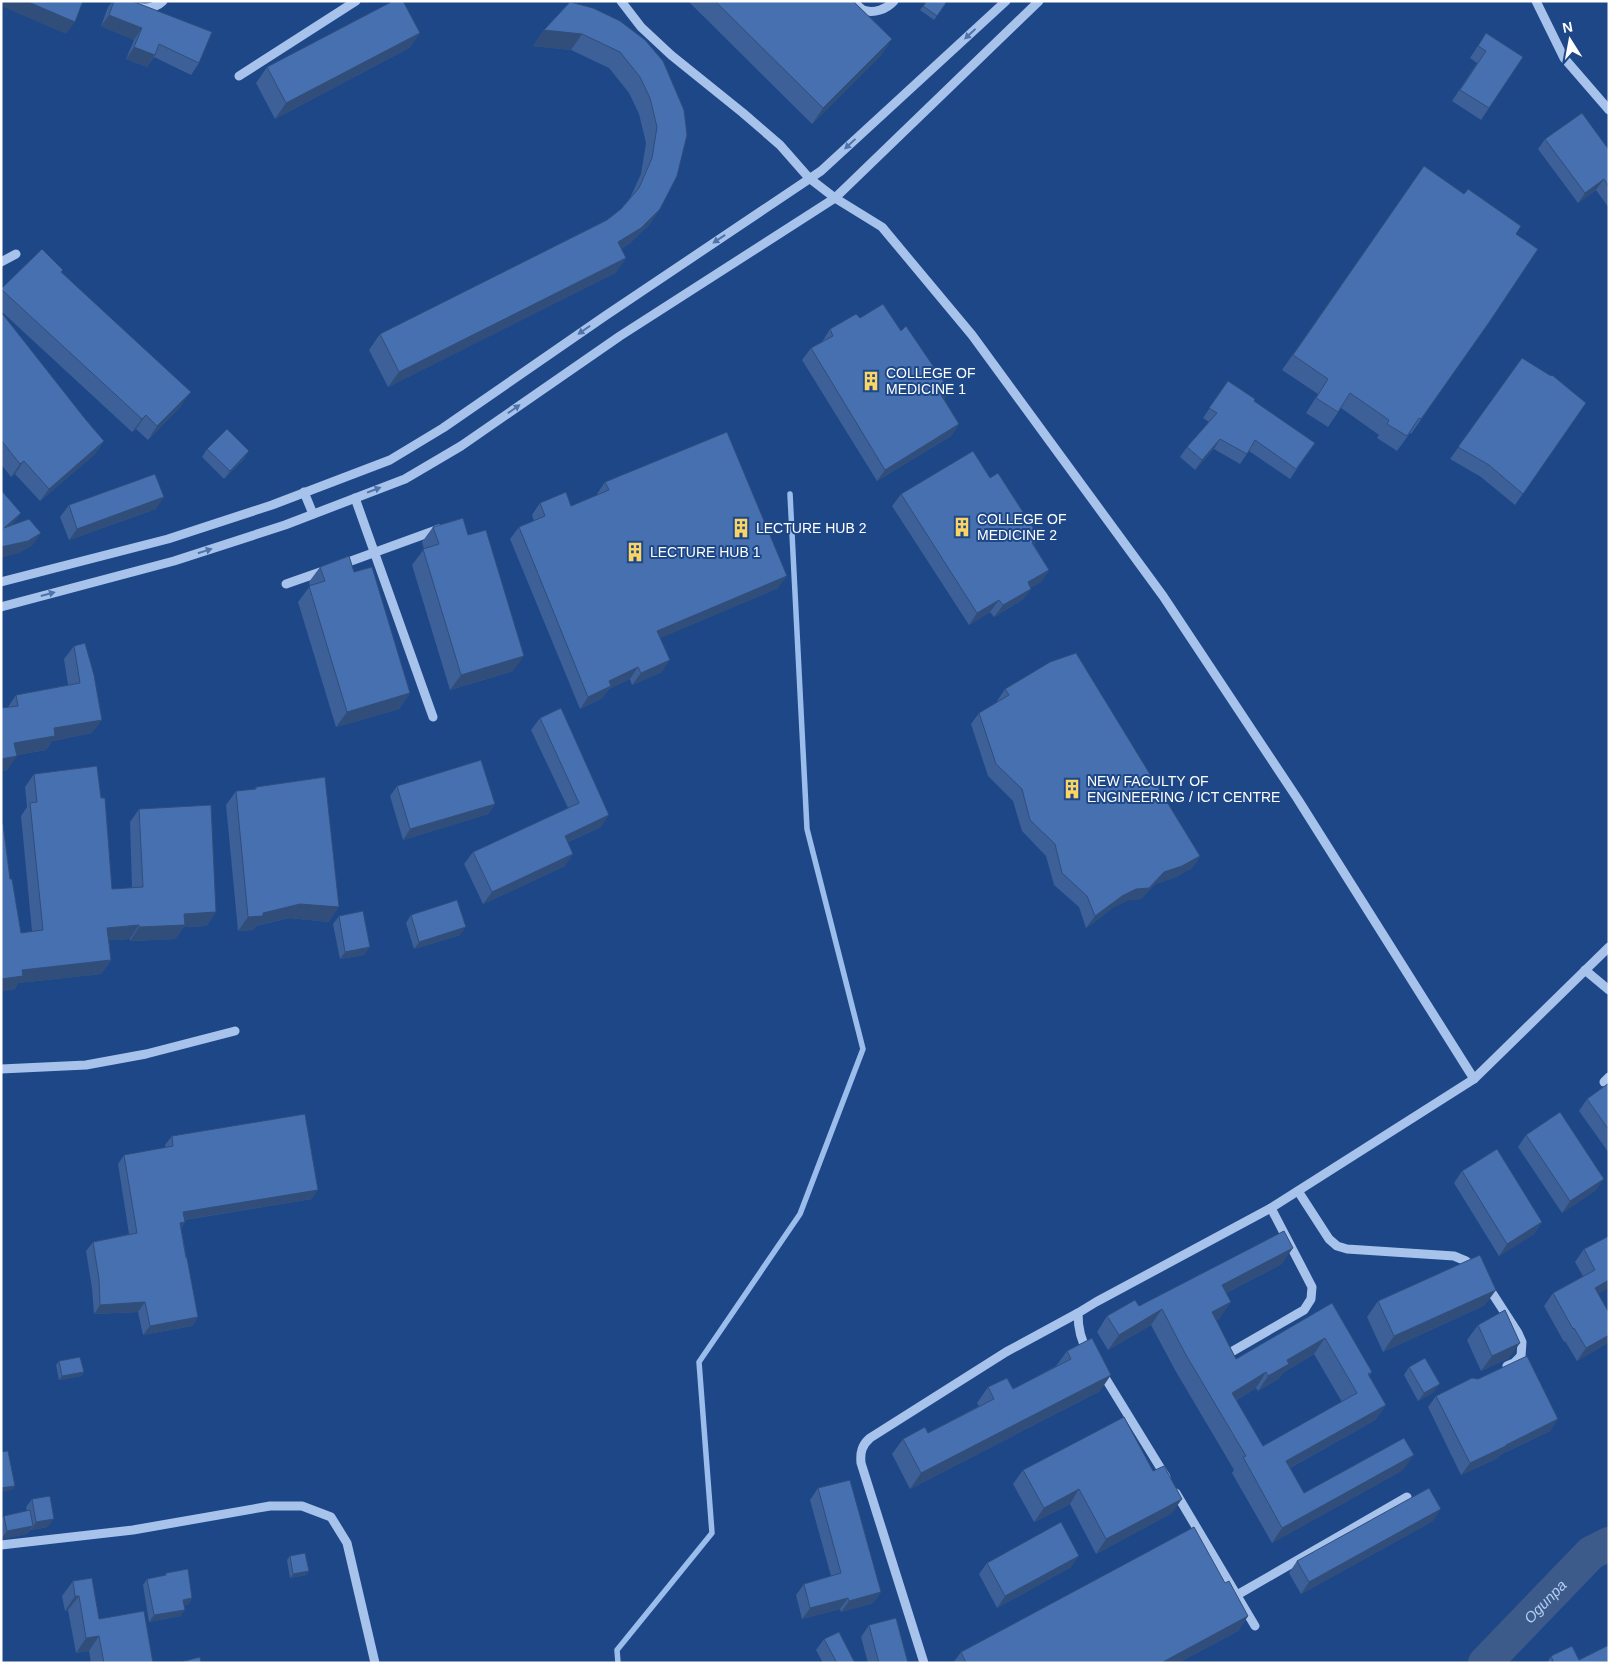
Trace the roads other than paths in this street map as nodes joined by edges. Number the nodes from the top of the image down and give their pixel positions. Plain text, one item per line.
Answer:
1 (163, 1) edge
2 (356, 1) edge
3 (621, 1) edge
4 (854, 1) edge
5 (894, 1) edge
6 (1006, 1) edge
7 (1039, 1) edge
8 (1536, 1) edge
9 (126, 5) edge
10 (239, 76) dead end
11 (1609, 110) edge
12 (809, 178) junction
13 (835, 198) junction
14 (16, 254) dead end
15 (1, 262) edge
16 (304, 492) junction
17 (355, 498) junction
18 (313, 514) junction
19 (449, 526) edge
20 (375, 553) junction
21 (1, 582) edge
22 (286, 584) dead end
23 (1, 607) edge
24 (433, 717) dead end
25 (1609, 947) edge
26 (1585, 970) junction
27 (1609, 990) edge
28 (234, 1032) dead end
29 (1, 1069) edge
30 (1474, 1079) junction
31 (1298, 1191) junction
32 (1271, 1208) junction
33 (1078, 1313) junction
34 (1226, 1355) edge
35 (1498, 1370) edge
36 (1407, 1497) dead end
37 (1, 1545) edge
38 (1237, 1595) junction
39 (1256, 1626) dead end
40 (375, 1663) edge
41 (924, 1663) edge

1 - 9 street
2 - 10 street
3 - 12 street
4 - 5 street
6 -> 12 street
7 - 13 street
8 - 11 street
12 - 13 street
12 -> 16 street
17 -> 13 street
13 - 30 street
14 - 15 street
16 - 18 street
16 - 21 street
17 - 18 street
17 - 20 street
23 -> 18 street
19 - 20 street
20 - 22 street
20 - 24 street
25 - 26 street
26 - 27 street
26 - 30 street
28 - 29 street
30 - 31 street
31 - 32 street
31 - 35 street
32 - 33 street
32 - 34 street
33 - 38 street
33 - 41 street
36 - 38 street
37 - 40 street
38 - 39 street

